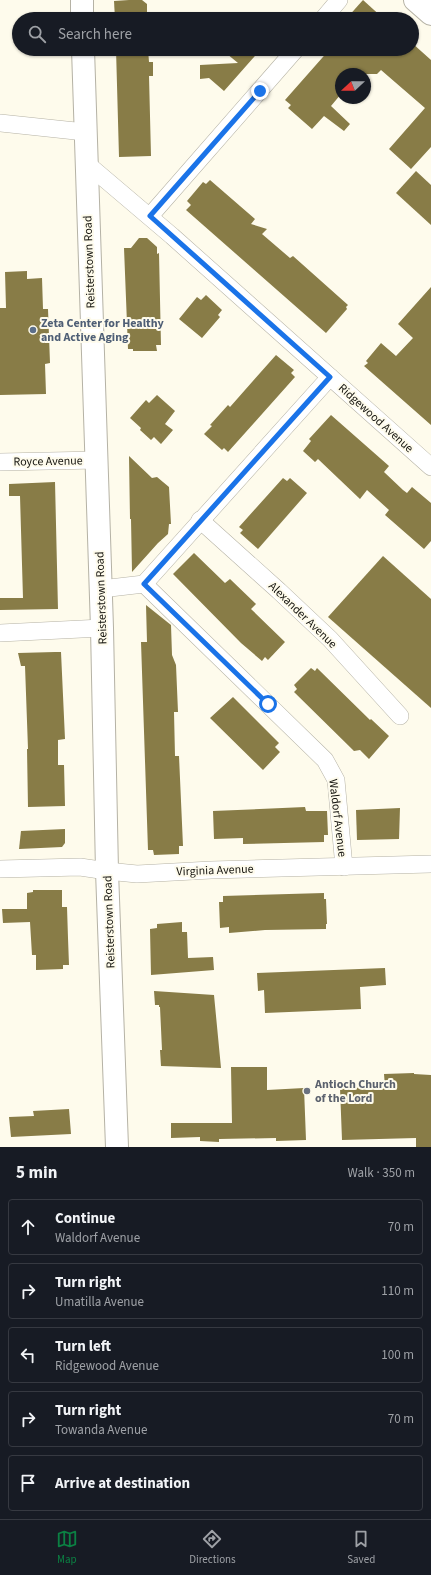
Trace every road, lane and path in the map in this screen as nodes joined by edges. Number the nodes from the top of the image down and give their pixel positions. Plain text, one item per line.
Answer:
1 (82, 0) edge
2 (339, 0) edge
3 (415, 0) edge
4 (82, 12) edge
5 (329, 12) edge
6 (431, 14) edge
7 (83, 56) edge
8 (290, 56) edge
9 (0, 123) edge
10 (85, 132) junction
11 (86, 163) junction
12 (150, 216) junction
13 (330, 377) junction
14 (96, 460) junction
15 (0, 462) edge
16 (431, 467) edge
17 (200, 520) junction
18 (144, 584) junction
19 (101, 589) junction
20 (102, 628) junction
21 (0, 633) edge
22 (400, 716) dead end
23 (431, 864) edge
24 (344, 867) junction
25 (0, 869) edge
26 (107, 871) junction
27 (117, 1147) edge

1 - 4 main road
2 - 5 street
3 - 6 main road
7 - 10 main road, Reisterstown Road
8 - 12 street
9 - 10 street
10 - 11 main road, Reisterstown Road
11 - 12 street, Ridgewood Avenue
11 - 14 main road, Reisterstown Road
12 - 13 street, Ridgewood Avenue
13 - 16 street, Ridgewood Avenue
13 - 17 street
14 - 15 street, Royce Avenue
14 - 19 main road, Reisterstown Road
17 - 18 street
17 - 22 street, Alexander Avenue
18 - 19 street
18 - 24 street, Waldorf Avenue
19 - 20 main road, Reisterstown Road
20 - 21 street
20 - 26 main road, Reisterstown Road
23 - 24 street, Virginia Avenue
24 - 26 street, Virginia Avenue
25 - 26 street, Virginia Avenue
26 - 27 main road, Reisterstown Road

